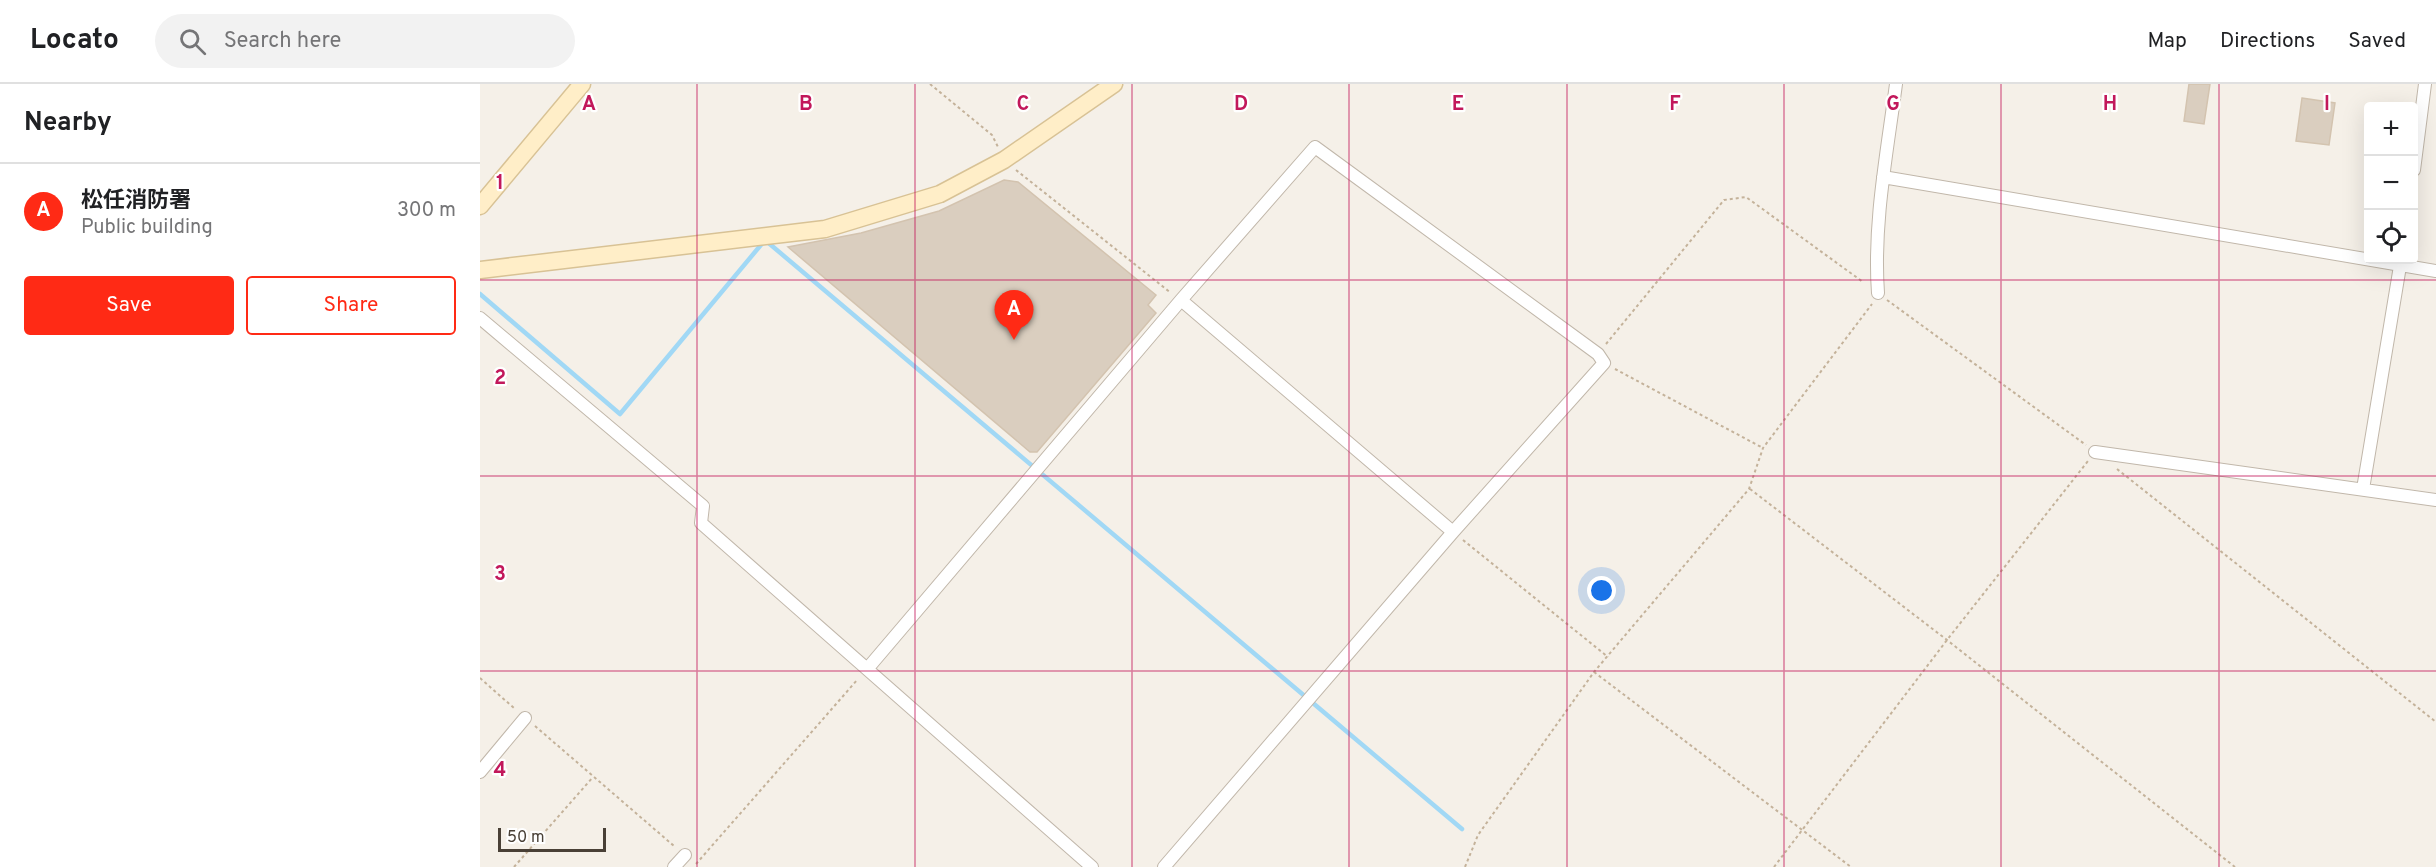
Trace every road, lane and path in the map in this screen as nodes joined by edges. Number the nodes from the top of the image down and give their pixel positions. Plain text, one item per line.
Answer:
1 (582, 84) edge
2 (930, 84) edge
3 (1114, 84) edge
4 (1896, 84) edge
5 (2425, 84) edge
6 (2416, 156) edge
7 (1004, 160) junction
8 (1883, 177) junction
9 (480, 206) edge
10 (2364, 257) edge
11 (2401, 264) edge
12 (2405, 264) edge
13 (480, 270) edge
14 (2436, 272) edge
15 (1878, 293) junction
16 (1181, 300) junction
17 (480, 318) edge
18 (1601, 358) junction
19 (1763, 448) junction
20 (2095, 452) junction
21 (1749, 489) junction
22 (2362, 489) junction
23 (2436, 500) edge
24 (1453, 532) junction
25 (1947, 640) junction
26 (1608, 657) junction
27 (868, 668) junction
28 (1594, 672) junction
29 (480, 678) edge
30 (525, 718) junction
31 (2436, 722) edge
32 (480, 772) edge
33 (594, 777) junction
34 (1803, 830) junction
35 (685, 855) junction
36 (696, 864) junction
37 (514, 867) edge
38 (674, 867) edge
39 (699, 867) edge
40 (1092, 867) edge
41 (1164, 867) edge
42 (1465, 867) edge
43 (1774, 867) edge
44 (1851, 867) edge
45 (2235, 867) edge

1 - 9 street
2 - 7 path
3 - 7 street
4 - 8 street
5 - 6 street
7 - 13 street
7 - 16 path
8 - 10 street
8 - 15 street
11 - 22 street
12 - 14 street
15 - 18 path
15 - 19 path
15 - 20 path
16 - 18 street
16 - 24 street
16 - 27 street
17 - 27 street
18 - 19 path
18 - 24 street
19 - 21 path
20 - 22 street
20 - 25 path
20 - 31 path
21 - 25 path
21 - 26 path
22 - 23 street
24 - 26 path
24 - 41 street
25 - 34 path
25 - 45 path
26 - 28 path
27 - 36 path
27 - 40 street
28 - 34 path
28 - 42 path
29 - 30 path
30 - 32 street
30 - 33 path
33 - 35 path
33 - 37 path
34 - 43 path
34 - 44 path
35 - 36 path
35 - 38 street
36 - 39 path

